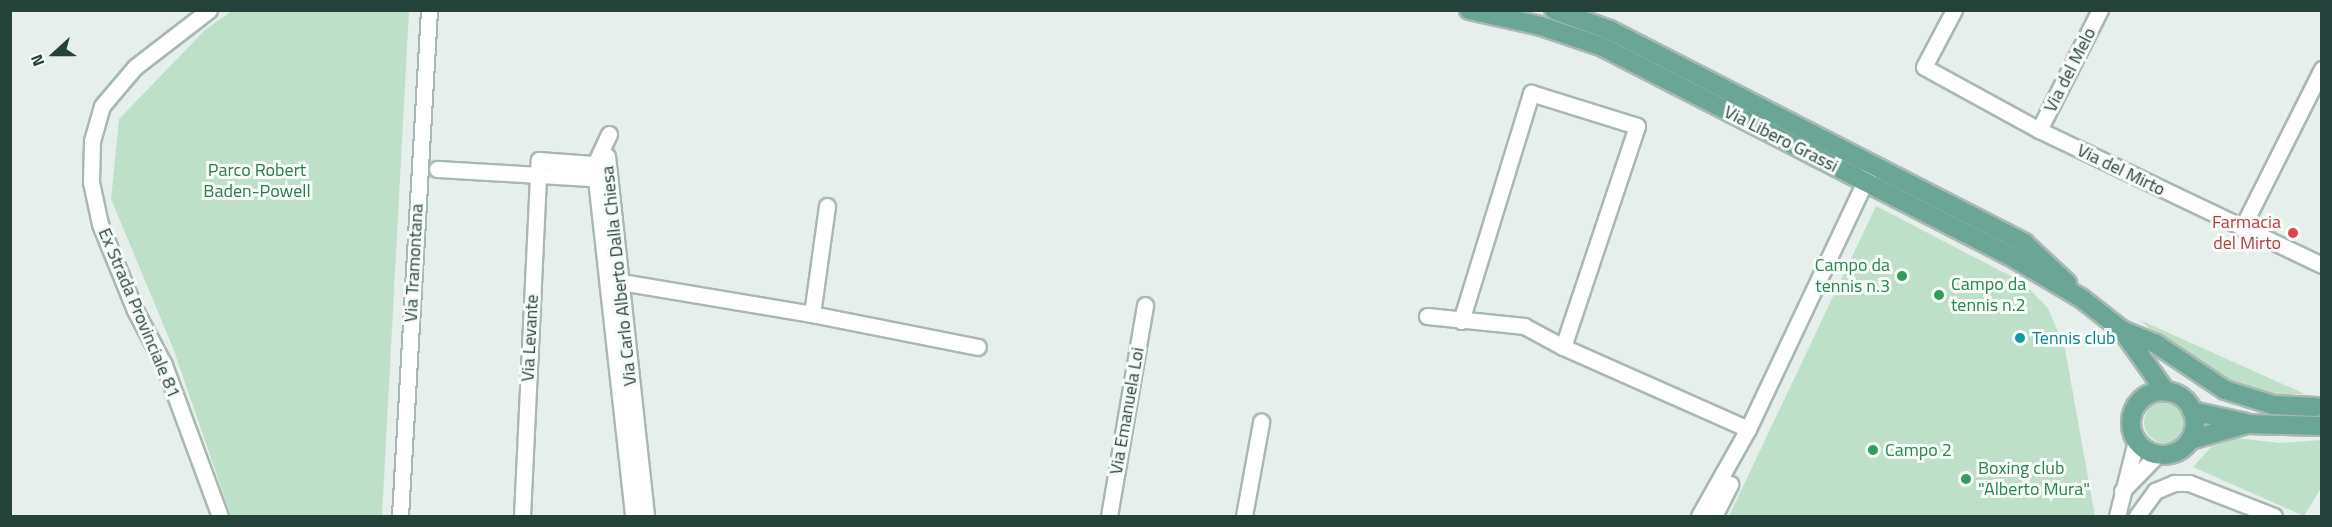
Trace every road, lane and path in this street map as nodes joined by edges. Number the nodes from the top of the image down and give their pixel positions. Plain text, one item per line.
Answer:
1 (209, 10) edge
2 (429, 10) edge
3 (1469, 10) edge
4 (1554, 10) edge
5 (1954, 10) edge
6 (2100, 10) edge
7 (2322, 69) edge
8 (2039, 130) junction
9 (538, 168) junction
10 (1877, 168) junction
11 (437, 169) dead end
12 (1869, 184) junction
13 (827, 206) dead end
14 (2242, 228) junction
15 (2322, 265) edge
16 (612, 279) junction
17 (2080, 297) junction
18 (1145, 305) dead end
19 (812, 314) junction
20 (1427, 316) dead end
21 (1461, 321) junction
22 (2122, 330) junction
23 (978, 347) dead end
24 (1563, 347) junction
25 (2146, 361) junction
26 (1779, 373) junction
27 (2166, 392) junction
28 (2145, 397) junction
29 (2319, 407) edge
30 (2192, 411) junction
31 (1261, 422) dead end
32 (2285, 422) junction
33 (2247, 424) junction
34 (2322, 426) edge
35 (1748, 429) junction
36 (2190, 440) junction
37 (2136, 441) junction
38 (2157, 454) junction
39 (1722, 488) junction
40 (2120, 493) junction
41 (220, 516) edge
42 (400, 516) edge
43 (522, 516) edge
44 (633, 516) edge
45 (646, 516) edge
46 (1109, 516) edge
47 (1244, 516) edge
48 (1699, 516) edge
49 (1714, 516) edge
50 (2117, 516) edge
51 (2137, 516) edge
52 (2274, 516) edge

1 - 41 street, Ex Strada Provinciale 81
2 - 42 street, Via Tramontana
3 - 12 main road, Via Libero Grassi
4 - 10 main road, Via Libero Grassi
5 - 8 street, Via del Mirto
6 - 8 street, Via del Melo
7 - 14 street
8 - 14 street, Via del Mirto
9 - 11 street
9 - 16 street, Via Carlo Alberto Dalla Chiesa
9 - 43 street, Via Levante
10 - 12 street
10 - 17 main road, Via Libero Grassi
12 - 17 main road, Via Libero Grassi
12 - 26 street
13 - 19 street
14 - 15 street, Via del Mirto
16 - 19 street
16 - 44 street, Via Carlo Alberto Dalla Chiesa
16 - 45 street, Via Carlo Alberto Dalla Chiesa
17 - 22 main road, Via Libero Grassi
18 - 46 street, Via Emanuela Loi
19 - 23 street
20 - 21 street
21 - 24 street
21 - 24 street
22 - 25 main road
22 - 29 main road
24 - 35 street
25 - 27 main road
25 - 28 main road
26 - 35 street
26 - 39 street
27 - 28 main road
27 - 30 main road
28 - 37 main road
29 - 32 main road
30 - 33 main road
30 - 36 main road
31 - 47 street
32 - 33 main road
32 - 34 main road
33 - 36 main road
35 - 39 street
36 - 38 main road
37 - 38 main road
37 - 40 street
38 - 40 street
39 - 48 street
39 - 49 street
40 - 50 street
51 - 52 street

